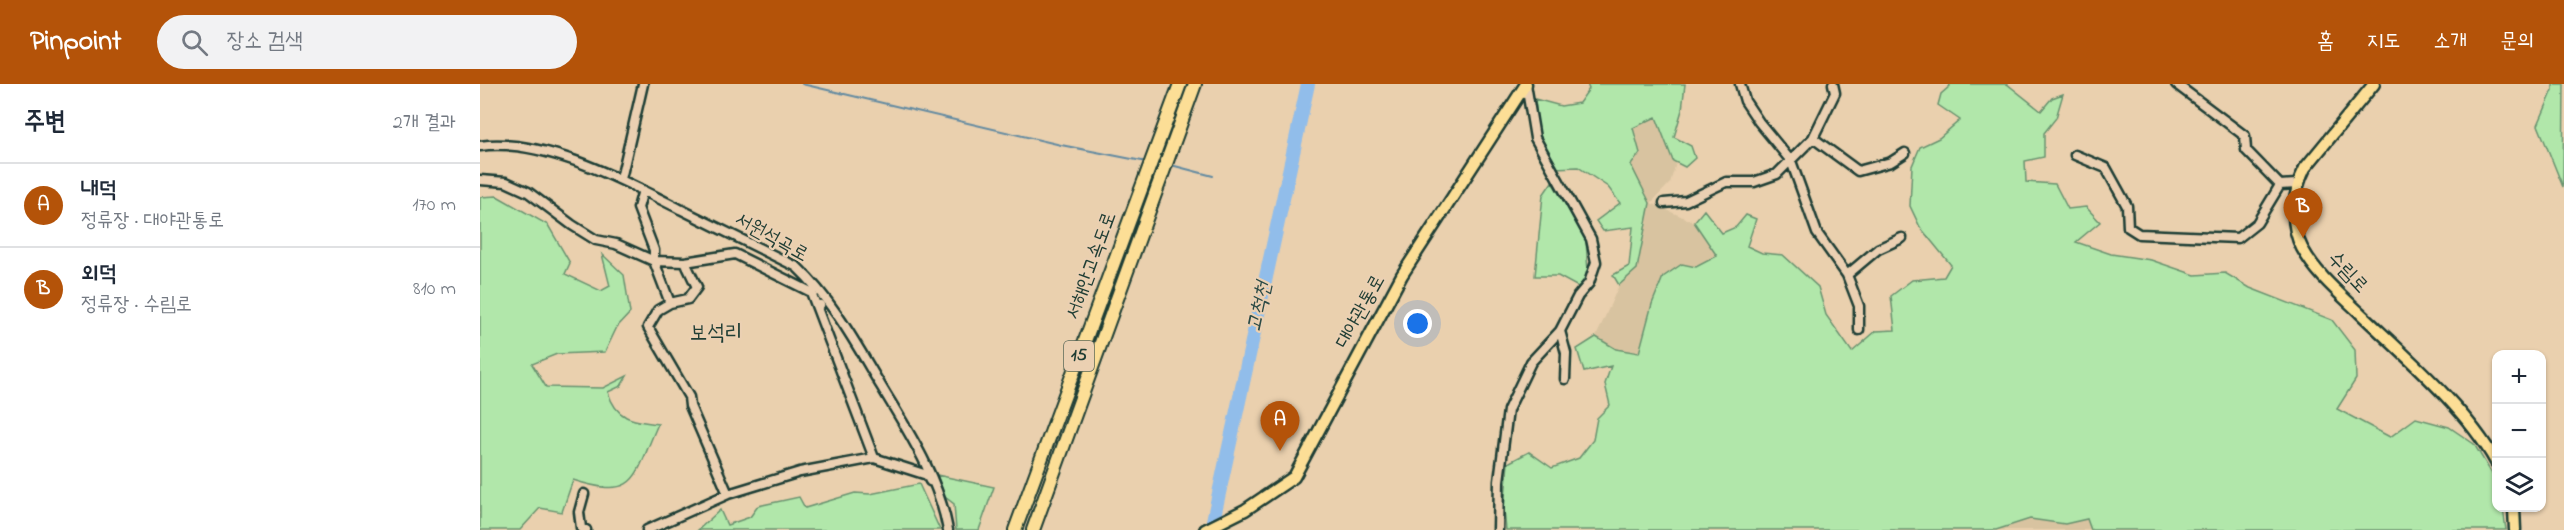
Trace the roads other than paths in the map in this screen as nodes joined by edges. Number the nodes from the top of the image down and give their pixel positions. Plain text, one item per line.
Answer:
1 (643, 84) edge
2 (1180, 84) edge
3 (1195, 84) edge
4 (1526, 84) edge
5 (1740, 84) edge
6 (1833, 84) edge
7 (2176, 84) edge
8 (2374, 84) edge
9 (1813, 138) junction
10 (480, 146) edge
11 (1905, 153) dead end
12 (2075, 155) dead end
13 (1791, 161) junction
14 (621, 179) junction
15 (480, 180) edge
16 (2297, 184) junction
17 (2280, 185) junction
18 (643, 190) junction
19 (1664, 203) dead end
20 (1902, 238) dead end
21 (654, 261) junction
22 (685, 262) junction
23 (1847, 275) junction
24 (813, 288) junction
25 (827, 300) junction
26 (670, 303) junction
27 (817, 308) junction
28 (1859, 330) dead end
29 (1560, 331) junction
30 (1565, 379) dead end
31 (874, 458) junction
32 (2494, 458) edge
33 (584, 494) dead end
34 (728, 494) junction
35 (2514, 512) edge
36 (586, 530) edge
37 (647, 530) edge
38 (947, 530) edge
39 (1015, 530) edge
40 (1033, 530) edge
41 (1205, 530) edge
42 (1498, 530) edge
43 (2515, 530) edge

1 - 14 street
2 - 39 highway, 서해안고속도로 / 15
3 - 40 highway, 서해안고속도로 / 15
4 - 29 street
4 - 41 main road, 대야관통로
5 - 13 street
6 - 9 street
7 - 17 street
8 - 16 main road, 수림로
9 - 11 street
9 - 13 street
10 - 14 street, 서원석곡로
12 - 17 street
13 - 19 street
13 - 23 street
14 - 18 street, 서원석곡로
15 - 21 street
16 - 17 street
16 - 32 main road, 수림로
18 - 21 street
18 - 24 street, 서원석곡로
20 - 23 street
21 - 22 street
21 - 26 street
22 - 24 street
22 - 26 street
23 - 28 street
24 - 25 street, 서원석곡로
24 - 27 street
25 - 27 street
25 - 38 street, 서원석곡로
26 - 34 street
27 - 31 street
29 - 30 street
29 - 42 street
31 - 34 street
31 - 38 street
33 - 36 street
34 - 37 street
35 - 43 main road

